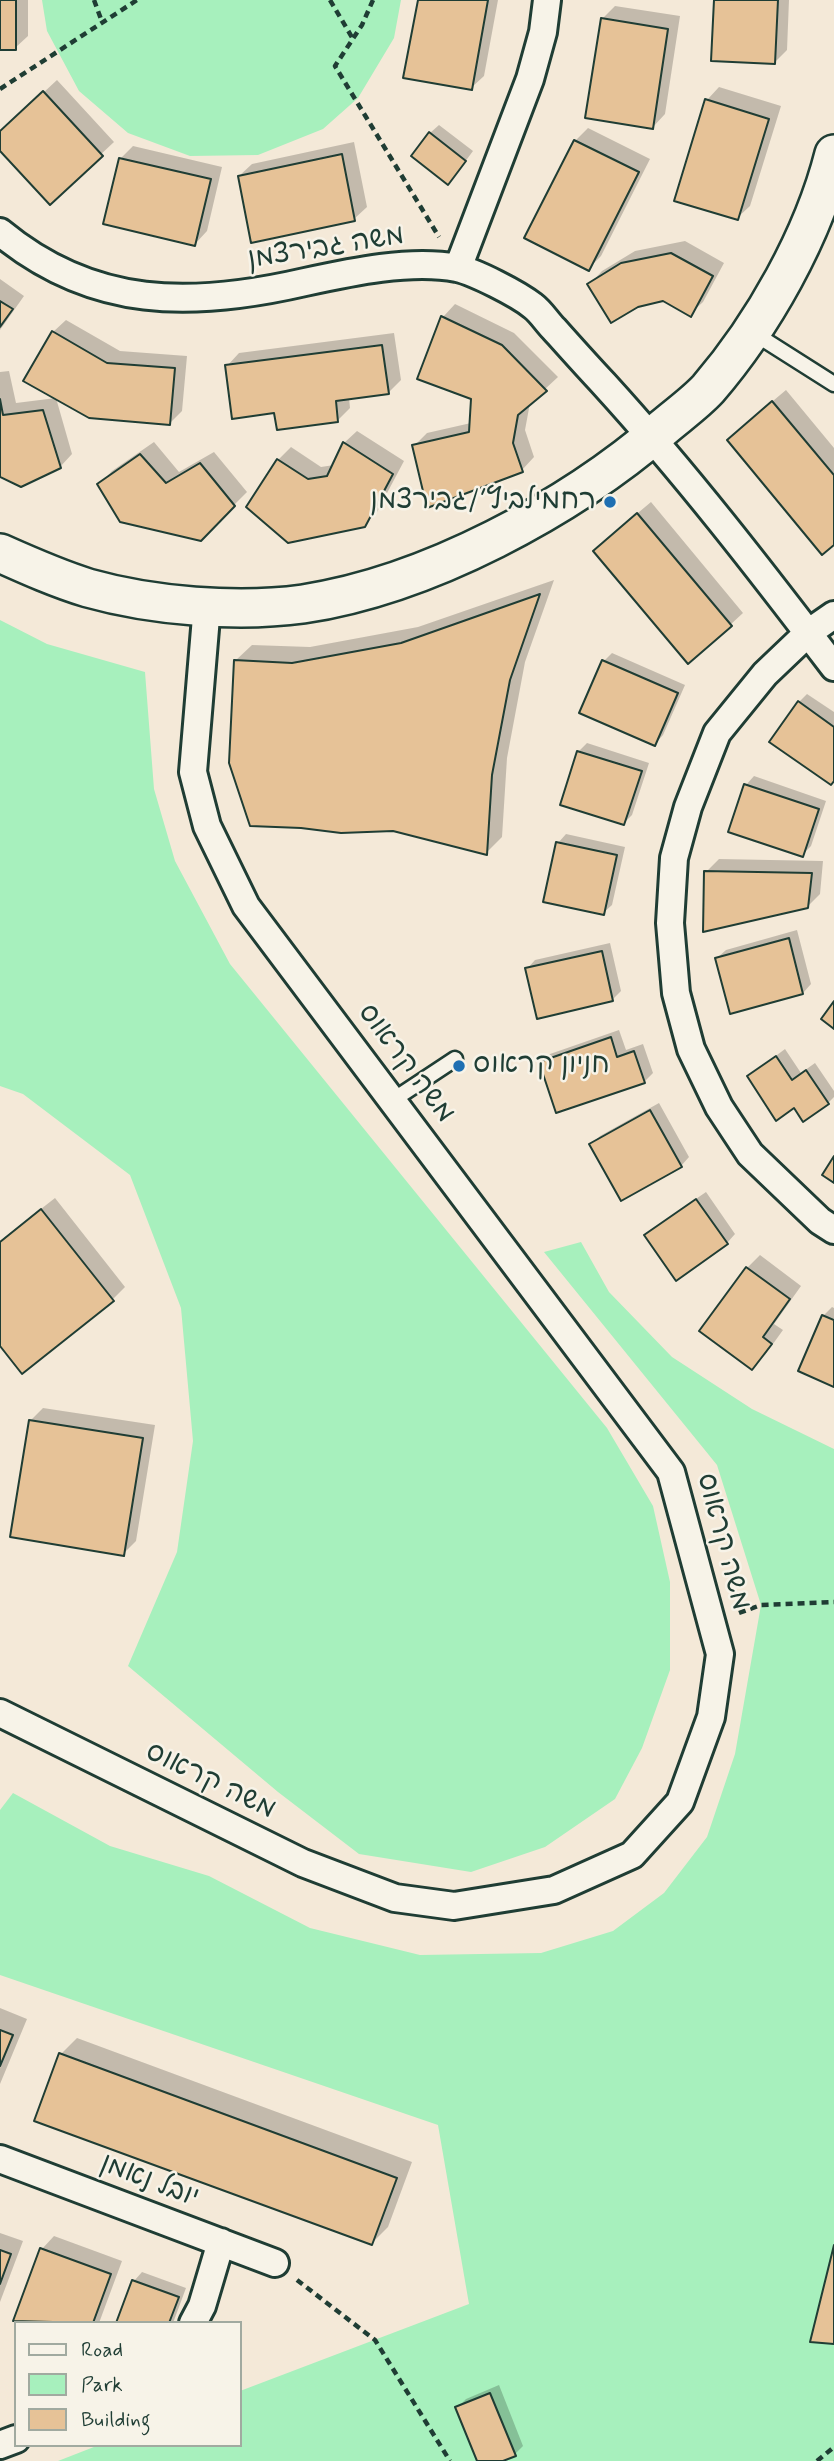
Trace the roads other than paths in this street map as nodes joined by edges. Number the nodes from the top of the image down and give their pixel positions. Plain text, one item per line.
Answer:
1 (547, 0) edge
2 (834, 154) edge
3 (0, 232) edge
4 (458, 268) junction
5 (751, 332) junction
6 (834, 384) edge
7 (652, 437) junction
8 (0, 553) edge
9 (207, 605) junction
10 (834, 615) edge
11 (808, 633) junction
12 (834, 667) edge
13 (455, 1059) dead end
14 (393, 1100) junction
15 (834, 1230) edge
16 (0, 1713) edge
17 (0, 2159) edge
18 (221, 2242) junction
19 (275, 2263) road end
20 (194, 2321) edge

1 - 4 street
2 - 5 street
3 - 4 street, משה גבירצמן
4 - 7 street, משה גבירצמן
5 - 6 lane
5 - 7 street
7 - 9 street
7 - 11 street, משה גבירצמן
8 - 9 street
9 - 14 street, משה קראוס
10 - 11 street
11 - 12 street, משה גבירצמן
11 - 15 street
13 - 14 lane
14 - 16 street, משה קראוס
17 - 18 street, יובל נאמן
18 - 19 street, יובל נאמן
18 - 20 street

